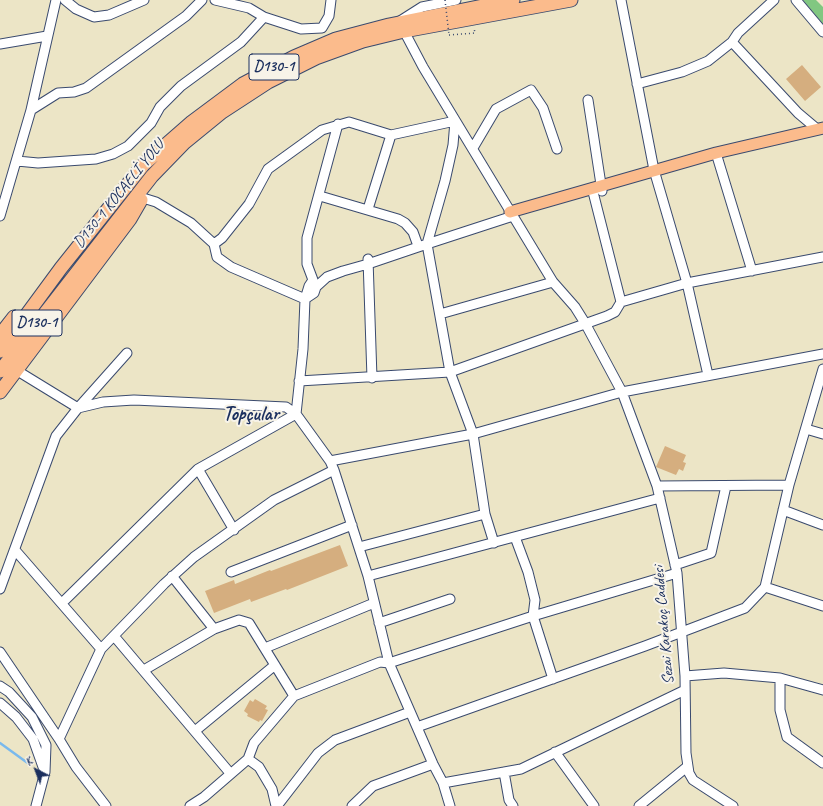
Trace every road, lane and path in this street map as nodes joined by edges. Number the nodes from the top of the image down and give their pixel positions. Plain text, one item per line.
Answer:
1 (56, 0) edge
2 (66, 0) edge
3 (144, 0) edge
4 (202, 0) edge
5 (215, 0) edge
6 (331, 0) edge
7 (445, 0) edge
8 (456, 0) edge
9 (513, 0) edge
10 (571, 0) edge
11 (621, 0) edge
12 (774, 0) edge
13 (796, 0) edge
14 (264, 17) junction
15 (400, 27) junction
16 (823, 32) edge
17 (476, 33) dead end
18 (47, 36) junction
19 (732, 42) junction
20 (0, 44) edge
21 (637, 84) junction
22 (588, 100) dead end
23 (30, 110) junction
24 (456, 121) junction
25 (338, 124) junction
26 (821, 130) edge
27 (391, 135) junction
28 (472, 148) junction
29 (557, 149) dead end
30 (717, 156) junction
31 (16, 161) junction
32 (655, 173) junction
33 (152, 176) junction
34 (597, 190) junction
35 (320, 196) junction
36 (143, 198) junction
37 (368, 209) junction
38 (511, 214) junction
39 (0, 216) edge
40 (89, 232) junction
41 (417, 242) junction
42 (427, 242) junction
43 (214, 244) junction
44 (823, 257) edge
45 (368, 260) junction
46 (752, 271) junction
47 (313, 280) junction
48 (552, 282) junction
49 (687, 283) junction
50 (305, 299) junction
51 (620, 302) junction
52 (440, 314) junction
53 (585, 323) junction
54 (0, 335) edge
55 (0, 351) edge
56 (127, 353) dead end
57 (823, 354) edge
58 (823, 369) edge
59 (16, 370) junction
60 (0, 372) edge
61 (450, 372) junction
62 (708, 375) junction
63 (372, 378) junction
64 (299, 381) junction
65 (0, 392) edge
66 (622, 392) junction
67 (78, 408) junction
68 (296, 414) junction
69 (806, 429) junction
70 (473, 434) junction
71 (823, 434) edge
72 (332, 466) junction
73 (198, 469) junction
74 (657, 486) junction
75 (726, 486) junction
76 (789, 486) junction
77 (660, 498) junction
78 (783, 510) junction
79 (485, 514) junction
80 (352, 525) junction
81 (823, 525) edge
82 (234, 530) junction
83 (515, 537) junction
84 (494, 543) junction
85 (359, 547) junction
86 (15, 550) junction
87 (676, 569) junction
88 (2, 571) edge
89 (231, 572) dead end
90 (172, 576) junction
91 (368, 576) junction
92 (765, 587) junction
93 (0, 589) edge
94 (450, 599) dead end
95 (62, 603) junction
96 (374, 603) junction
97 (823, 606) edge
98 (533, 616) junction
99 (379, 623) junction
100 (214, 629) junction
101 (682, 633) junction
102 (114, 636) junction
103 (101, 648) junction
104 (265, 648) junction
105 (0, 652) edge
106 (389, 663) junction
107 (275, 666) junction
108 (144, 670) junction
109 (685, 676) junction
110 (780, 678) junction
111 (553, 679) junction
112 (0, 686) edge
113 (685, 690) junction
114 (823, 690) edge
115 (294, 696) junction
116 (0, 703) edge
117 (410, 712) junction
118 (417, 727) junction
119 (194, 731) junction
120 (59, 739) junction
121 (555, 752) junction
122 (248, 759) junction
123 (823, 763) edge
124 (433, 764) junction
125 (688, 766) junction
126 (45, 772) junction
127 (504, 772) junction
128 (230, 773) junction
129 (443, 783) junction
130 (36, 806) edge
131 (106, 806) edge
132 (190, 806) edge
133 (276, 806) edge
134 (352, 806) edge
135 (450, 806) edge
136 (512, 806) edge
137 (594, 806) edge
138 (639, 806) edge
139 (733, 806) edge

1 - 18 street
2 - 3 street
4 - 23 street
5 - 14 street
6 - 14 street
7 - 17 path, bridge
8 - 15 street
9 - 15 highway, D130-1
10 - 15 highway, D130-1 KOCAELİ YOLU / D130-1
11 - 21 street
12 - 19 street
13 - 16 street
14 - 31 street
15 - 24 street, Sezai Karakoç Caddesi
15 - 33 highway, D130-1 KOCAELİ YOLU / D130-1
15 - 40 highway, D130-1
18 - 20 street
18 - 23 street
19 - 21 street
19 - 26 street
21 - 32 street
22 - 34 street
23 - 31 street
24 - 27 street
24 - 28 street, Sezai Karakoç Caddesi
24 - 42 street
25 - 27 street
25 - 35 street
25 - 43 street
26 - 30 main road
27 - 37 street
28 - 29 street
28 - 38 street, Sezai Karakoç Caddesi
30 - 32 main road
30 - 46 street
31 - 39 street
32 - 34 main road
32 - 49 street
33 - 36 highway
33 - 60 highway, D130-1 KOCAELİ YOLU / D130-1
34 - 38 main road
34 - 51 street
35 - 37 street
35 - 47 street
36 - 43 street
36 - 59 highway
37 - 41 street
38 - 42 street
38 - 48 street, Sezai Karakoç Caddesi
40 - 54 highway
40 - 55 highway, D130-1
41 - 42 street
41 - 45 street
42 - 45 street
42 - 52 street
43 - 50 street
44 - 46 street
45 - 47 street
45 - 50 street
45 - 63 street
46 - 49 street
47 - 50 street
48 - 52 street
48 - 53 street, Sezai Karakoç Caddesi
49 - 51 street
49 - 62 street
50 - 64 street
51 - 53 street
52 - 61 street
53 - 61 street
53 - 66 street, Sezai Karakoç Caddesi
56 - 67 street
57 - 62 street
58 - 69 street
59 - 65 highway
59 - 67 street
61 - 63 street
61 - 70 street
62 - 66 street
63 - 64 street
64 - 68 street
66 - 70 street
66 - 74 street, Sezai Karakoç Caddesi
67 - 68 street
67 - 86 street
68 - 72 street
68 - 73 street
69 - 71 street
69 - 76 street
70 - 72 street
70 - 79 street
72 - 80 street
72 - 82 street
73 - 82 street
73 - 95 street
74 - 75 street
74 - 77 street, Sezai Karakoç Caddesi
75 - 76 street
75 - 87 street
76 - 78 street
77 - 83 street
77 - 87 street, Sezai Karakoç Caddesi
78 - 81 street
78 - 92 street
79 - 84 street
79 - 85 street
80 - 85 street
80 - 89 street
82 - 90 street
83 - 84 street
83 - 98 street
84 - 91 street
85 - 91 street
86 - 88 street
86 - 95 street
87 - 98 street
87 - 101 street, Sezai Karakoç Caddesi
88 - 93 street
90 - 100 street
90 - 102 street
91 - 96 street
92 - 97 street
92 - 101 street
94 - 99 street
95 - 103 street
96 - 99 street
96 - 104 street
98 - 106 street
98 - 111 street
99 - 106 street
100 - 104 street
100 - 108 street
101 - 109 street, Sezai Karakoç Caddesi
101 - 111 street
102 - 103 street
102 - 108 street
103 - 120 street
104 - 107 street
105 - 120 street
106 - 115 street
106 - 117 street
107 - 115 street
107 - 119 street
108 - 119 street
109 - 110 street
109 - 113 street, Sezai Karakoç Caddesi
110 - 114 street
110 - 123 street
111 - 118 street
112 - 126 street
113 - 121 street
113 - 125 street, Sezai Karakoç Caddesi
115 - 122 street
116 - 126 street
117 - 118 street
117 - 133 street
118 - 124 street
119 - 128 street
120 - 131 street
121 - 127 street
121 - 137 street
122 - 128 street
122 - 133 street
124 - 129 street
124 - 134 street
125 - 138 street
125 - 139 street
126 - 130 street
127 - 129 street
127 - 136 street
128 - 132 street
129 - 135 street

